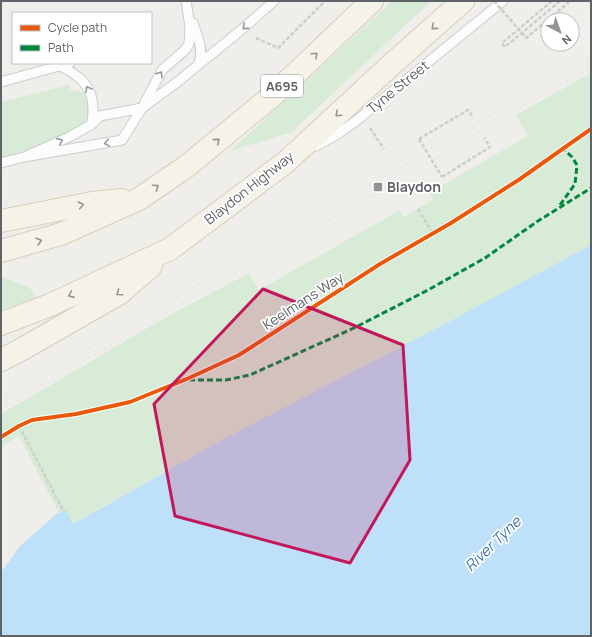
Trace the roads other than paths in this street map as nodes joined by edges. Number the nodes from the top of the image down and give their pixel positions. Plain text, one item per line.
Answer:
1 (187, 1) edge
2 (274, 1) edge
3 (372, 1) edge
4 (464, 1) edge
5 (503, 1) edge
6 (67, 64) edge
7 (60, 66) junction
8 (197, 66) junction
9 (1, 82) edge
10 (142, 108) junction
11 (91, 125) junction
12 (24, 157) junction
13 (1, 162) edge
14 (286, 162) junction
15 (139, 199) junction
16 (1, 221) edge
17 (170, 249) junction
18 (1, 251) edge
19 (1, 324) edge
20 (1, 360) edge

1 - 8 lane
10 -> 1 lane
2 -> 8 lane
15 -> 3 main road, A695
4 -> 14 main road, Blaydon Highway
5 - 14 lane, Tyne Street
6 - 7 lane
7 - 9 lane
11 -> 7 lane
8 - 10 lane
10 - 11 lane
10 -> 12 lane
12 -> 11 lane
12 - 13 lane
14 - 17 main road, Blaydon Highway
16 -> 15 main road
18 -> 15 main road, A695
17 -> 19 main road, Blaydon Highway
17 -> 20 main road

